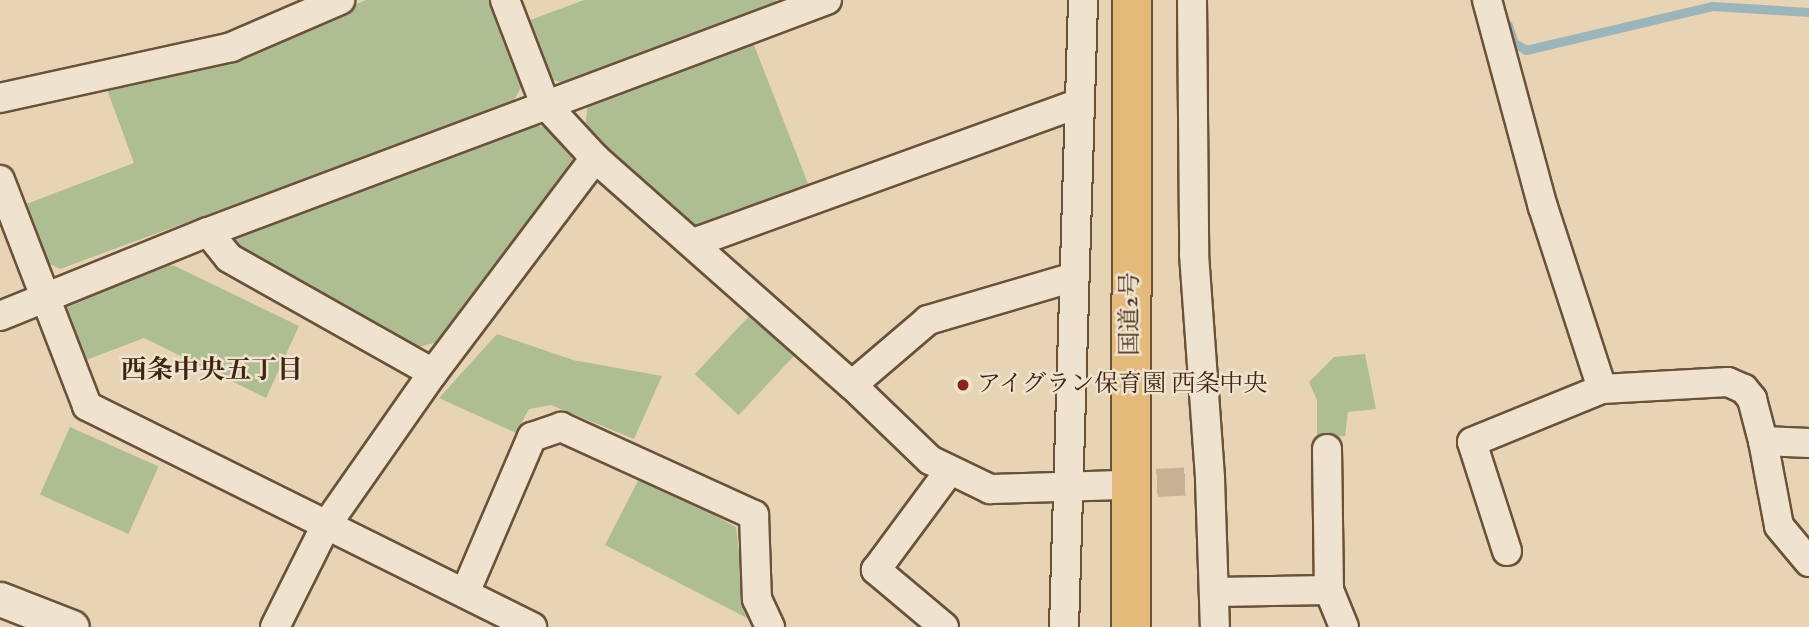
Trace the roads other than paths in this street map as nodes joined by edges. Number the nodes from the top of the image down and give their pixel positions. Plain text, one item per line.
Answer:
1 (340, 0) edge
2 (505, 0) edge
3 (827, 0) edge
4 (1083, 0) edge
5 (1132, 0) edge
6 (1192, 0) edge
7 (1487, 0) edge
8 (0, 98) edge
9 (545, 104) junction
10 (1077, 104) junction
11 (595, 158) junction
12 (0, 180) edge
13 (208, 232) junction
14 (694, 243) junction
15 (1074, 278) junction
16 (44, 297) junction
17 (0, 316) edge
18 (433, 373) junction
19 (852, 384) junction
20 (1602, 389) junction
21 (1763, 441) junction
22 (1809, 443) edge
23 (1327, 449) dead end
24 (950, 470) junction
25 (1115, 485) tunnel mouth
26 (1067, 487) junction
27 (325, 527) junction
28 (1507, 551) dead end
29 (1809, 562) edge
30 (1329, 590) junction
31 (1214, 592) junction
32 (465, 593) junction
33 (0, 599) edge
34 (1064, 616) edge
35 (1131, 625) edge
36 (72, 627) edge
37 (275, 627) edge
38 (532, 627) edge
39 (769, 627) edge
40 (944, 627) edge
41 (1045, 627) edge
42 (1215, 627) edge
43 (1344, 627) edge

1 - 8 street
2 - 9 street
3 - 9 street
4 - 10 street
5 - 35 highway, 国道2号
6 - 31 street
7 - 20 street
9 - 11 street
9 - 13 street
10 - 14 street
10 - 15 street
11 - 14 street
11 - 18 street
12 - 16 street
13 - 16 street
13 - 18 street
14 - 19 street
15 - 19 street
15 - 26 street
16 - 17 street
16 - 27 street
18 - 27 street
19 - 24 street
20 - 21 street
20 - 28 street
21 - 22 street
21 - 29 street
23 - 30 street
24 - 26 street
24 - 40 street
25 - 26 street
26 - 34 street
27 - 32 street
27 - 37 street
30 - 31 street
30 - 43 street
31 - 42 street
32 - 38 street
32 - 39 street
33 - 36 street
34 - 41 street

